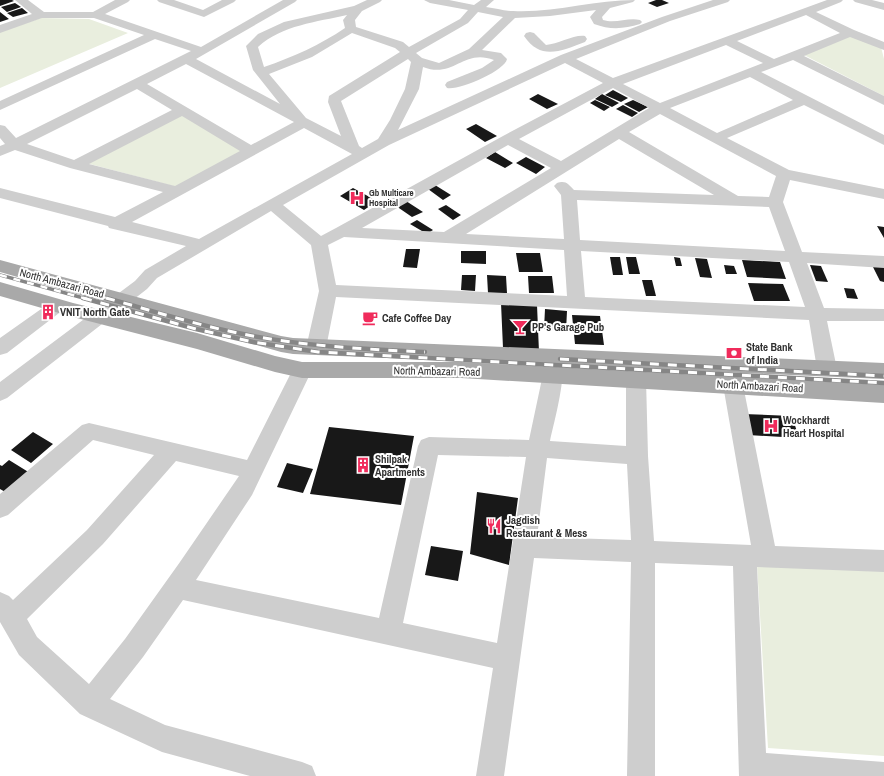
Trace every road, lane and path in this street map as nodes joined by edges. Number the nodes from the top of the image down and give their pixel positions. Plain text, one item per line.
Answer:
1 (20, 0) edge
2 (124, 0) edge
3 (164, 0) edge
4 (230, 0) edge
5 (291, 0) edge
6 (376, 0) edge
7 (430, 0) edge
8 (488, 0) edge
9 (569, 0) edge
10 (629, 0) edge
11 (724, 0) edge
12 (739, 0) edge
13 (837, 0) edge
14 (859, 0) edge
15 (606, 5) junction
16 (884, 7) edge
17 (581, 8) junction
18 (358, 9) junction
19 (475, 9) junction
20 (806, 12) junction
21 (42, 15) junction
22 (512, 15) junction
23 (95, 16) junction
24 (666, 20) junction
25 (606, 25) junction
26 (0, 29) edge
27 (351, 29) junction
28 (850, 33) junction
29 (154, 35) junction
30 (530, 36) dead end
31 (727, 41) junction
32 (884, 46) edge
33 (202, 51) junction
34 (473, 52) junction
35 (793, 55) junction
36 (413, 57) junction
37 (186, 59) junction
38 (568, 60) junction
39 (773, 63) junction
40 (261, 72) junction
41 (750, 72) junction
42 (137, 83) junction
43 (613, 83) junction
44 (452, 85) dead end
45 (804, 100) junction
46 (884, 101) edge
47 (0, 106) edge
48 (659, 108) junction
49 (182, 110) junction
50 (304, 122) junction
51 (0, 129) edge
52 (618, 132) junction
53 (716, 138) junction
54 (508, 140) junction
55 (884, 141) edge
56 (384, 142) junction
57 (14, 145) junction
58 (250, 151) junction
59 (0, 152) edge
60 (361, 154) junction
61 (75, 165) junction
62 (556, 170) junction
63 (784, 174) junction
64 (177, 191) junction
65 (0, 193) edge
66 (884, 194) edge
67 (569, 195) junction
68 (734, 201) junction
69 (775, 202) junction
70 (276, 206) junction
71 (116, 224) junction
72 (342, 232) junction
73 (446, 238) junction
74 (319, 242) junction
75 (202, 245) junction
76 (573, 245) junction
77 (795, 256) junction
78 (884, 262) edge
79 (0, 266) edge
80 (141, 285) junction
81 (0, 289) edge
82 (328, 291) junction
83 (122, 299) junction
84 (576, 303) junction
85 (52, 309) junction
86 (817, 314) junction
87 (884, 315) edge
88 (98, 317) junction
89 (0, 348) edge
90 (316, 348) junction
91 (553, 366) junction
92 (827, 369) junction
93 (302, 370) junction
94 (884, 371) edge
95 (636, 379) junction
96 (733, 385) junction
97 (0, 393) edge
98 (884, 394) edge
99 (538, 449) junction
100 (171, 451) junction
101 (637, 456) junction
102 (252, 470) junction
103 (0, 508) edge
104 (524, 547) junction
105 (643, 552) junction
106 (755, 556) junction
107 (884, 561) edge
108 (177, 587) junction
109 (6, 610) edge
110 (388, 632) junction
111 (507, 658) junction
112 (90, 704) junction
113 (753, 771) edge
114 (302, 776) edge
115 (490, 776) edge
116 (642, 776) edge
117 (884, 776) edge

1 - 21 street
2 - 23 street
3 - 4 street
5 - 33 street
6 - 18 street
7 - 19 street
8 - 19 street
9 - 17 street
10 - 15 street
11 - 24 street
12 - 38 street
13 - 20 street
14 - 16 street
15 - 17 street
15 - 25 street
17 - 22 street
18 - 27 street
18 - 40 street
19 - 22 street
19 - 36 street
20 - 28 street
20 - 31 street
21 - 23 street
21 - 26 street
22 - 34 street
23 - 29 street
24 - 25 street
24 - 38 street
25 - 30 street
27 - 36 street
27 - 40 street
28 - 32 street
28 - 35 street
29 - 33 street
29 - 47 street
31 - 39 street
31 - 43 street
33 - 37 street
34 - 36 street
34 - 44 street
35 - 39 street
35 - 46 street
36 - 56 street
36 - 60 street
37 - 42 street
37 - 50 street
38 - 43 street
38 - 56 street
38 - 60 street
39 - 41 street
40 - 50 street
41 - 45 street
41 - 48 street
42 - 49 street
42 - 57 street
43 - 48 street
43 - 54 street
45 - 53 street
45 - 55 street
48 - 52 street
48 - 53 street
49 - 58 street
49 - 61 street
50 - 58 street
50 - 60 street
51 - 57 street
52 - 62 street
52 - 68 street
53 - 63 street
54 - 62 street
54 - 72 street
56 - 60 street
57 - 59 street
57 - 61 street
58 - 64 street
60 - 70 street
61 - 64 street
62 - 67 street
62 - 73 street
63 - 66 street
63 - 69 street
64 - 71 street
65 - 71 street
67 - 68 street
67 - 76 street
68 - 69 street
69 - 77 street
70 - 74 street
70 - 75 street
70 - 80 street
71 - 75 street
72 - 73 street
72 - 74 street
73 - 76 street
74 - 82 street
75 - 80 street
76 - 77 street
76 - 84 street
77 - 78 street
77 - 86 street
79 - 83 main road, North Ambazari Road
80 - 83 street
81 - 85 main road, North Ambazari Road
82 - 84 street
82 - 90 street
83 - 88 street
83 - 90 main road, North Ambazari Road
84 - 86 street
85 - 88 main road, North Ambazari Road
85 - 89 street
86 - 87 street
86 - 92 street
88 - 93 main road, North Ambazari Road
88 - 97 street
90 - 91 main road, North Ambazari Road
91 - 92 main road, North Ambazari Road
91 - 93 main road, North Ambazari Road
91 - 95 main road, North Ambazari Road
91 - 99 street
92 - 94 main road, North Ambazari Road
93 - 102 street
95 - 96 main road, North Ambazari Road
95 - 101 street
96 - 98 main road, North Ambazari Road
96 - 106 street
99 - 101 street
99 - 104 street
99 - 110 street
100 - 102 street
100 - 103 street
100 - 109 street
101 - 105 street
102 - 108 street
104 - 105 street
104 - 111 street
105 - 106 street
105 - 116 street
106 - 107 street
106 - 113 street
108 - 110 street
108 - 112 street
109 - 112 street
110 - 111 street
111 - 115 street
112 - 114 street
113 - 117 street

